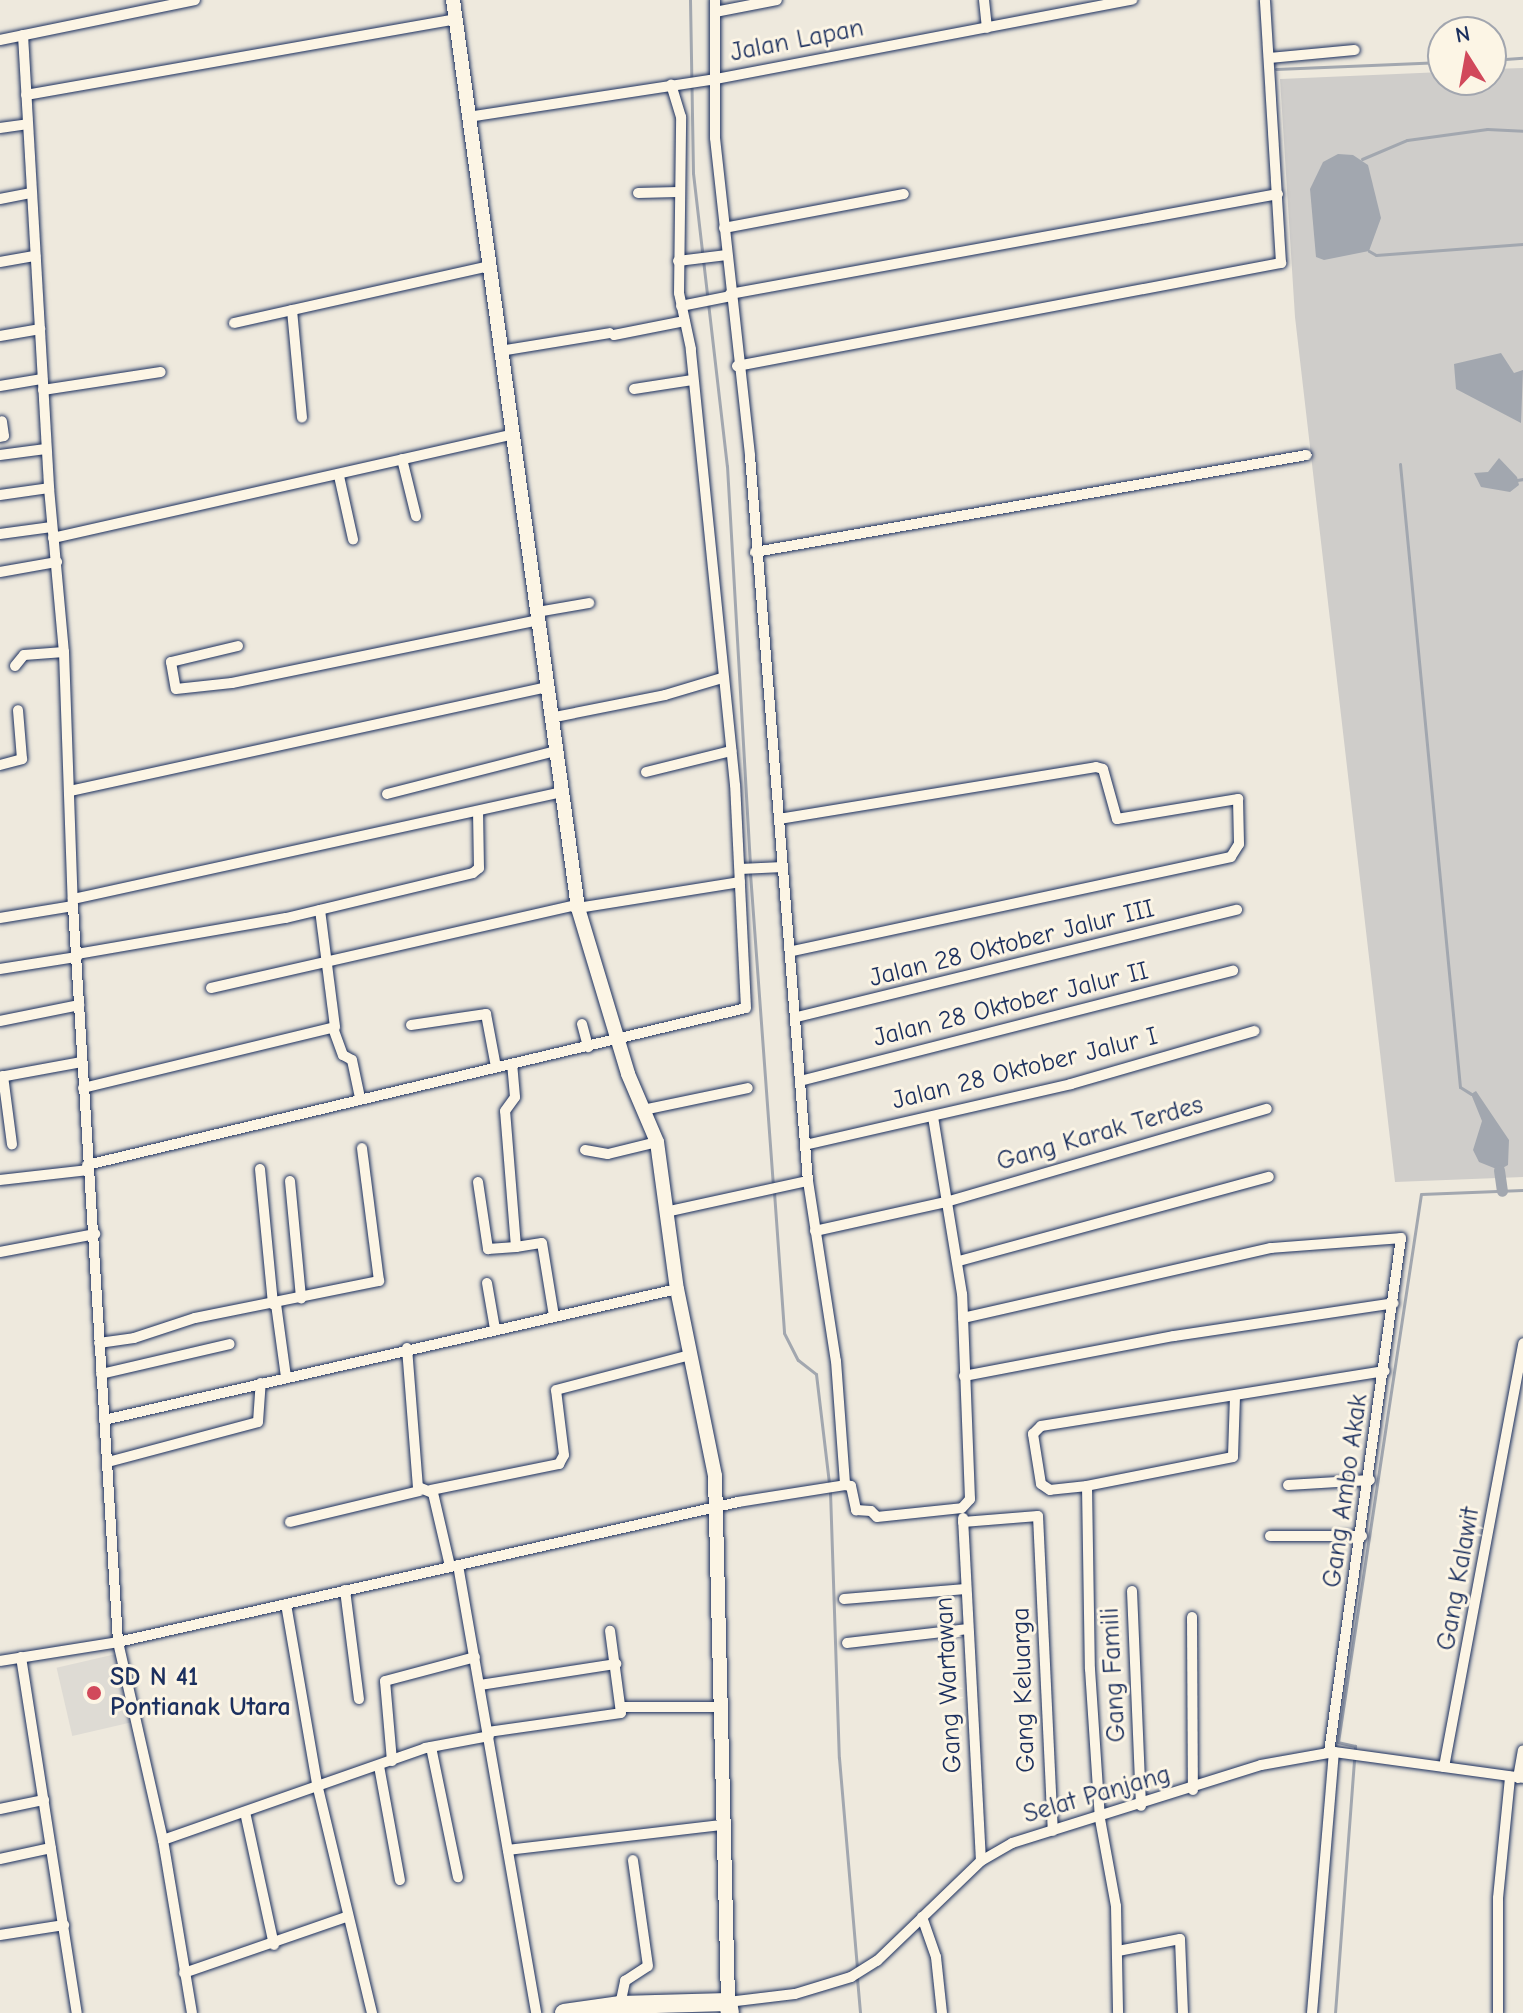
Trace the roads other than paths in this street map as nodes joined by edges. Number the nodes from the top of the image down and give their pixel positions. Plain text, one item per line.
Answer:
1 (195, 0) edge
2 (453, 0) edge
3 (715, 0) edge
4 (777, 0) edge
5 (984, 0) edge
6 (1132, 0) edge
7 (1265, 0) edge
8 (715, 12) junction
9 (455, 19) junction
10 (987, 28) junction
11 (23, 35) junction
12 (0, 40) edge
13 (1355, 50) dead end
14 (1269, 58) junction
15 (713, 79) junction
16 (676, 84) junction
17 (26, 95) junction
18 (468, 117) junction
19 (28, 124) junction
20 (0, 128) edge
21 (678, 192) junction
22 (31, 193) junction
23 (638, 193) dead end
24 (904, 194) dead end
25 (1278, 194) junction
26 (0, 199) edge
27 (724, 228) junction
28 (727, 255) junction
29 (35, 256) junction
30 (681, 261) junction
31 (0, 262) edge
32 (490, 266) junction
33 (731, 295) junction
34 (685, 305) junction
35 (292, 310) junction
36 (685, 321) junction
37 (234, 323) dead end
38 (40, 329) junction
39 (0, 336) edge
40 (500, 351) junction
41 (737, 366) junction
42 (161, 372) dead end
43 (692, 380) junction
44 (43, 384) junction
45 (0, 386) edge
46 (634, 389) dead end
47 (302, 418) dead end
48 (2, 421) dead end
49 (510, 435) junction
50 (0, 437) edge
51 (46, 449) junction
52 (0, 455) edge
53 (1307, 455) dead end
54 (402, 459) junction
55 (339, 476) junction
56 (49, 488) junction
57 (0, 495) edge
58 (416, 516) dead end
59 (53, 533) junction
60 (0, 534) edge
61 (353, 539) dead end
62 (755, 552) junction
63 (57, 562) junction
64 (0, 572) edge
65 (589, 603) dead end
66 (538, 616) junction
67 (238, 646) dead end
68 (64, 652) junction
69 (15, 666) dead end
70 (722, 678) junction
71 (547, 687) junction
72 (18, 710) dead end
73 (550, 718) junction
74 (556, 751) junction
75 (731, 751) junction
76 (0, 765) edge
77 (646, 772) dead end
78 (70, 791) junction
79 (562, 792) junction
80 (387, 794) dead end
81 (478, 811) junction
82 (779, 819) junction
83 (783, 867) junction
84 (744, 869) junction
85 (740, 882) junction
86 (73, 903) junction
87 (578, 906) junction
88 (320, 910) junction
89 (1237, 910) dead end
90 (0, 918) edge
91 (791, 951) junction
92 (77, 955) junction
93 (326, 962) junction
94 (0, 969) edge
95 (1233, 971) dead end
96 (211, 988) dead end
97 (79, 1005) junction
98 (797, 1017) junction
99 (0, 1021) edge
100 (582, 1024) dead end
101 (411, 1025) dead end
102 (333, 1028) junction
103 (1255, 1031) dead end
104 (619, 1040) junction
105 (588, 1047) junction
106 (82, 1062) junction
107 (512, 1064) junction
108 (496, 1067) junction
109 (2, 1077) edge
110 (800, 1081) junction
111 (83, 1088) junction
112 (748, 1088) dead end
113 (360, 1097) junction
114 (1267, 1109) dead end
115 (643, 1110) junction
116 (933, 1116) junction
117 (657, 1142) junction
118 (12, 1144) dead end
119 (805, 1145) junction
120 (362, 1148) dead end
121 (585, 1150) dead end
122 (87, 1167) junction
123 (260, 1169) dead end
124 (1269, 1177) dead end
125 (0, 1180) edge
126 (290, 1181) dead end
127 (808, 1181) junction
128 (478, 1182) dead end
129 (946, 1202) junction
130 (670, 1211) junction
131 (815, 1231) junction
132 (95, 1234) junction
133 (516, 1247) junction
134 (0, 1252) edge
135 (959, 1261) junction
136 (487, 1283) dead end
137 (677, 1289) junction
138 (301, 1298) junction
139 (1394, 1303) junction
140 (274, 1304) junction
141 (554, 1316) junction
142 (963, 1318) junction
143 (495, 1329) junction
144 (99, 1343) junction
145 (1523, 1343) edge
146 (230, 1344) dead end
147 (407, 1348) junction
148 (690, 1355) junction
149 (1385, 1371) junction
150 (101, 1374) junction
151 (964, 1376) junction
152 (286, 1377) junction
153 (261, 1383) junction
154 (1235, 1396) junction
155 (104, 1420) junction
156 (108, 1462) junction
157 (1370, 1480) junction
158 (841, 1485) junction
159 (1288, 1485) dead end
160 (1087, 1486) junction
161 (431, 1490) junction
162 (419, 1491) junction
163 (962, 1508) junction
164 (717, 1509) junction
165 (290, 1522) dead end
166 (963, 1522) junction
167 (1270, 1536) dead end
168 (1362, 1536) junction
169 (454, 1566) junction
170 (966, 1589) junction
171 (345, 1590) junction
172 (1132, 1591) dead end
173 (844, 1599) dead end
174 (286, 1604) junction
175 (1192, 1617) dead end
176 (968, 1629) junction
177 (610, 1631) dead end
178 (118, 1642) junction
179 (847, 1643) dead end
180 (21, 1657) junction
181 (475, 1657) junction
182 (0, 1661) edge
183 (616, 1664) junction
184 (480, 1685) junction
185 (359, 1699) dead end
186 (621, 1707) junction
187 (717, 1707) junction
188 (489, 1734) junction
189 (431, 1747) junction
190 (1523, 1750) edge
191 (1332, 1752) junction
192 (392, 1761) junction
193 (379, 1766) junction
194 (1444, 1767) junction
195 (1517, 1778) edge
196 (317, 1784) junction
197 (1193, 1790) junction
198 (44, 1800) junction
199 (1141, 1806) junction
200 (0, 1809) edge
201 (245, 1812) junction
202 (1100, 1819) junction
203 (721, 1825) junction
204 (1053, 1831) junction
205 (163, 1840) junction
206 (51, 1848) junction
207 (508, 1850) junction
208 (0, 1859) edge
209 (633, 1860) dead end
210 (981, 1861) junction
211 (458, 1877) dead end
212 (400, 1880) dead end
213 (346, 1917) junction
214 (922, 1917) junction
215 (64, 1925) junction
216 (0, 1935) edge
217 (274, 1945) junction
218 (1118, 1951) junction
219 (184, 1973) junction
220 (620, 2005) junction
221 (652, 2008) edge
222 (700, 2008) edge
223 (729, 2008) edge
224 (77, 2013) edge
225 (192, 2013) edge
226 (372, 2013) edge
227 (536, 2013) edge
228 (564, 2013) edge
229 (942, 2013) edge
230 (1118, 2013) edge
231 (1183, 2013) edge
232 (1312, 2013) edge
233 (1498, 2013) edge

1 - 11 street
2 - 9 street
3 - 8 street
4 - 8 street
5 - 10 street
6 - 10 street, Jalan Lapan
7 - 14 street
8 - 15 street
9 - 17 street
9 - 18 street
10 - 15 street, Jalan Lapan
11 - 12 street
11 - 17 street
13 - 14 street
14 - 25 street
15 - 16 street, Jalan Lapan
15 - 27 street
16 - 18 street, Jalan Lapan
16 - 21 street
17 - 19 street
18 - 32 street
19 - 20 street
19 - 22 street
21 - 23 street
21 - 30 street
22 - 26 street
22 - 29 street
24 - 27 street
25 - 33 street
25 - 41 street
27 - 28 street
28 - 30 street
28 - 33 street
29 - 31 street
29 - 38 street
30 - 34 street
32 - 35 street
32 - 40 street
33 - 34 street
33 - 41 street
34 - 36 street
35 - 37 street
35 - 47 street
36 - 40 street
36 - 43 street
38 - 39 street
38 - 44 street
40 - 49 street
41 - 62 street
42 - 44 street
43 - 46 street
43 - 70 street
44 - 45 street
44 - 51 street
48 - 50 street
49 - 54 street
49 - 66 street
51 - 52 street
51 - 56 street
53 - 62 street
54 - 55 street
54 - 58 street
55 - 59 street
55 - 61 street
56 - 57 street
56 - 59 street
59 - 60 street
59 - 63 street
62 - 82 street
63 - 64 street
63 - 68 street
65 - 66 street
66 - 67 street
66 - 71 street
68 - 69 street
68 - 78 street
70 - 73 street
70 - 75 street
71 - 73 street
71 - 78 street
72 - 76 street
73 - 74 street
74 - 79 street
74 - 80 street
75 - 77 street
75 - 84 street
78 - 86 street
79 - 81 street
79 - 87 street
81 - 86 street
81 - 88 street
82 - 83 street
82 - 91 street
83 - 84 street
83 - 91 street
84 - 85 street
85 - 87 street
85 - 104 street
86 - 90 street
86 - 92 street
87 - 93 street
87 - 104 street
88 - 92 street
88 - 93 street
89 - 98 street, Jalan 28 Oktober Jalur III
91 - 98 street
92 - 94 street
92 - 97 street
93 - 96 street
93 - 102 street
95 - 110 street, Jalan 28 Oktober Jalur II
97 - 99 street
97 - 106 street
98 - 110 street
100 - 105 street
101 - 108 street
102 - 111 street
102 - 113 street
103 - 116 street, Jalan 28 Oktober Jalur I
104 - 105 street
104 - 115 street
105 - 107 street
106 - 109 street
106 - 111 street
107 - 108 street
107 - 133 street
108 - 113 street
109 - 118 street
110 - 119 street
111 - 122 street
112 - 115 street
113 - 122 street
114 - 129 street, Gang Karak Terdes
115 - 117 street
116 - 119 street, Jalan 28 Oktober Jalur I
116 - 129 street, Gang Wartawan
117 - 121 street
117 - 130 street
119 - 127 street
120 - 138 street
122 - 125 street
122 - 132 street
123 - 140 street
124 - 135 street
126 - 138 street
127 - 130 street
127 - 131 street
128 - 133 street
129 - 131 street, Gang Karak Terdes
129 - 135 street, Gang Wartawan
130 - 137 street
131 - 158 street
132 - 134 street
132 - 144 street
133 - 141 street
135 - 142 street, Gang Wartawan
136 - 143 street
137 - 141 street
137 - 148 street
138 - 140 street
139 - 142 street, Gang Ambo Akak
139 - 149 street, Gang Ambo Akak
139 - 151 street
140 - 144 street
140 - 152 street
141 - 143 street
142 - 151 street, Gang Wartawan
143 - 147 street
144 - 150 street
145 - 194 street, Gang Kalawit
146 - 150 street
147 - 152 street
147 - 162 street
148 - 161 street
148 - 164 street
149 - 154 street
149 - 157 street, Gang Ambo Akak
150 - 155 street
151 - 163 street, Gang Wartawan
152 - 153 street
153 - 155 street
153 - 156 street
154 - 160 street
154 - 160 street
155 - 156 street
156 - 178 street
157 - 159 street
157 - 168 street, Gang Ambo Akak
158 - 163 street
158 - 164 street
160 - 202 street
161 - 162 street
161 - 169 street
162 - 165 street
163 - 166 street, Gang Wartawan
164 - 169 street
164 - 187 street
166 - 170 street, Gang Wartawan
166 - 204 street, Gang Keluarga
167 - 168 street
168 - 191 street, Gang Ambo Akak
169 - 171 street
169 - 181 street
170 - 173 street
170 - 176 street, Gang Wartawan
171 - 174 street
171 - 185 street
172 - 199 street, Gang Famili
174 - 178 street
174 - 196 street
175 - 197 street
176 - 179 street
176 - 210 street, Gang Wartawan
177 - 183 street
178 - 180 street
178 - 205 street
180 - 182 street
180 - 198 street
181 - 184 street
181 - 192 street
183 - 184 street
183 - 186 street
184 - 188 street
186 - 187 street
186 - 188 street
187 - 203 street
188 - 189 street
188 - 207 street
189 - 192 street
189 - 211 street
190 - 195 street
191 - 194 street, Selat Panjang
191 - 197 street, Selat Panjang
191 - 232 street, Gang Ambo Akak
192 - 193 street
193 - 196 street
193 - 212 street
194 - 195 street, Selat Panjang
195 - 233 street
196 - 201 street
196 - 213 street
197 - 199 street, Selat Panjang
198 - 200 street
198 - 206 street
199 - 202 street, Selat Panjang
201 - 205 street
201 - 217 street
202 - 204 street, Selat Panjang
202 - 218 street
203 - 207 street
203 - 223 street
204 - 210 street, Selat Panjang
205 - 219 street
206 - 208 street
206 - 215 street
207 - 227 street
209 - 220 street
210 - 214 street, Selat Panjang
213 - 217 street
213 - 226 street
214 - 223 street, Selat Panjang
214 - 229 street
215 - 216 street
215 - 224 street
217 - 219 street
218 - 230 street
218 - 231 street
219 - 225 street
220 - 221 highway
220 - 228 highway
221 - 222 highway
222 - 223 highway

